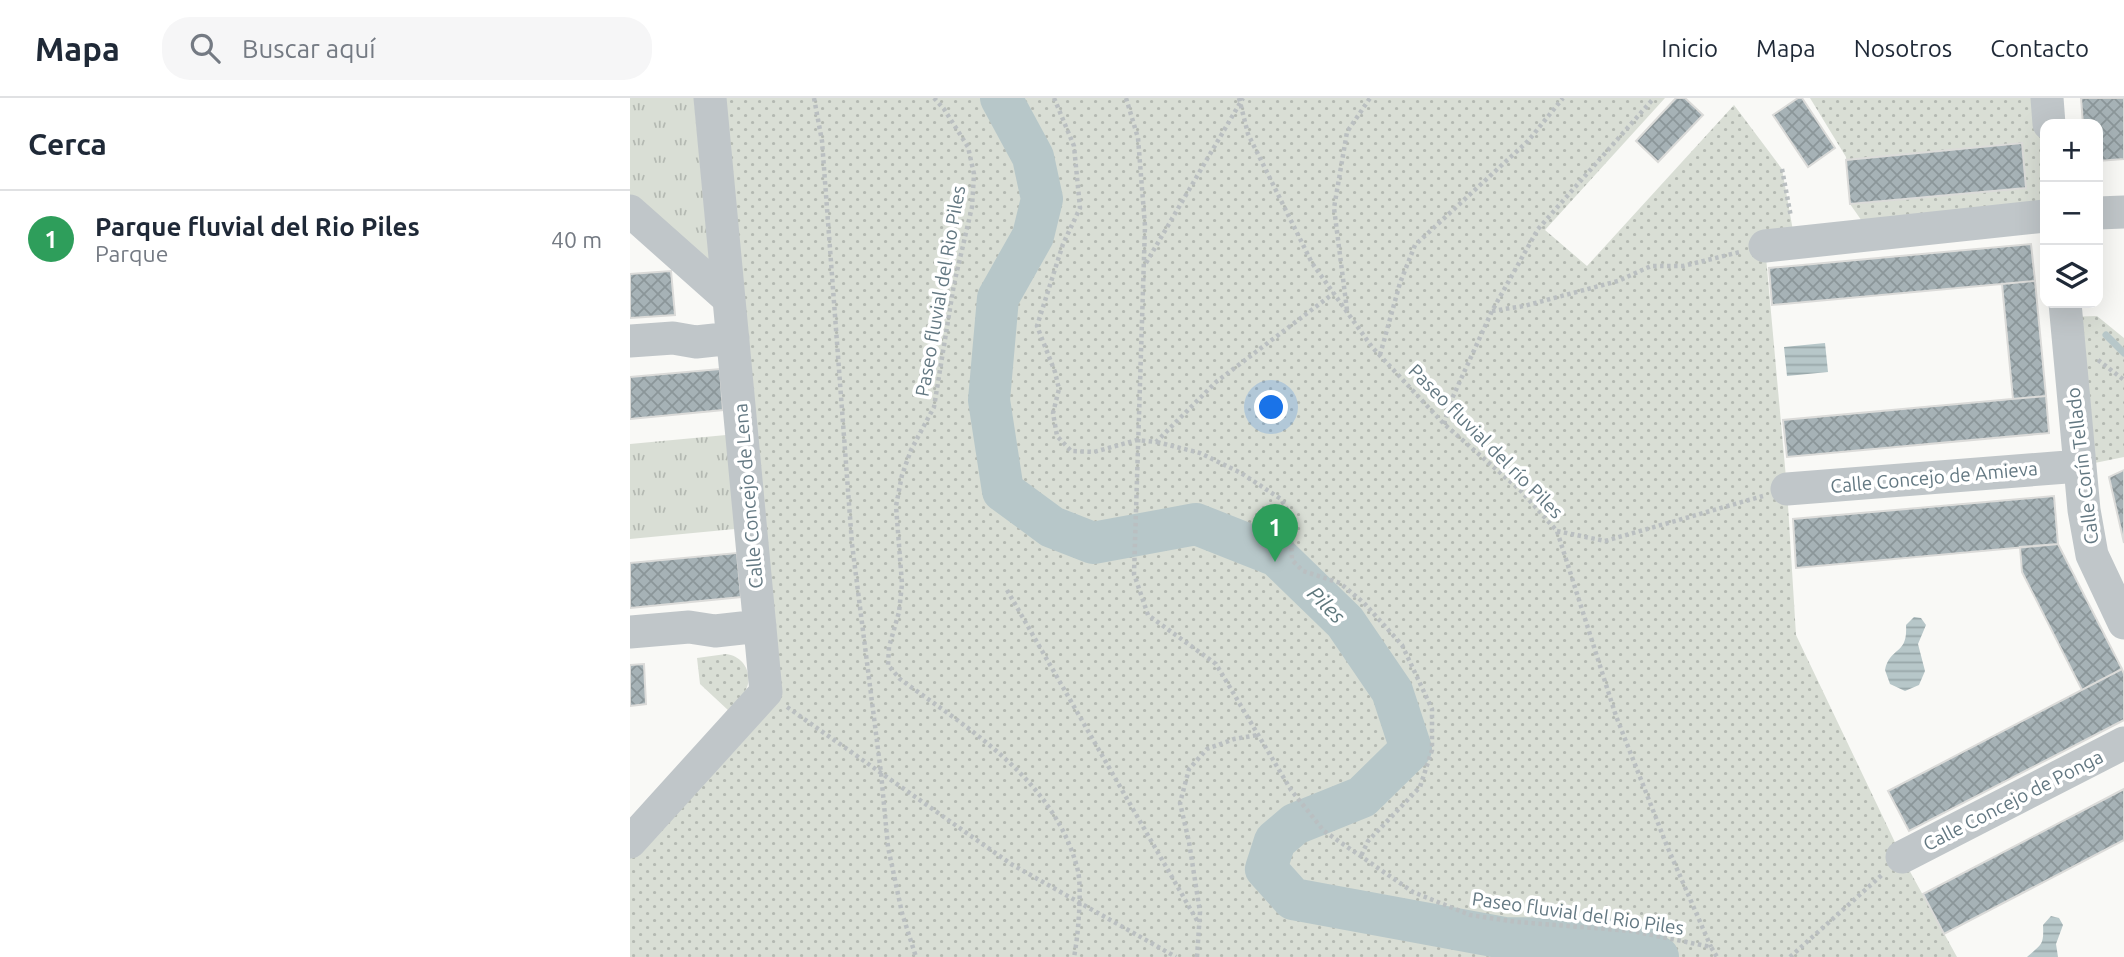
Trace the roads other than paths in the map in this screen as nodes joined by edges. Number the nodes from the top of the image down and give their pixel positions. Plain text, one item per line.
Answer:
1 (710, 98) edge
2 (2048, 98) edge
3 (2049, 119) edge
4 (630, 211) edge
5 (2124, 212) edge
6 (2103, 213) edge
7 (2040, 217) edge
8 (1780, 244) road end
9 (729, 299) junction
10 (2065, 308) edge
11 (733, 338) junction
12 (630, 341) edge
13 (2080, 466) junction
14 (1787, 489) road end
15 (2124, 623) edge
16 (760, 626) junction
17 (630, 632) edge
18 (2124, 743) edge
19 (630, 842) edge
20 (1902, 857) road end

1 - 9 street, Calle Concejo de Lena
2 - 3 street
4 - 9 street
5 - 6 street
7 - 8 street
9 - 11 street, Calle Concejo de Lena
10 - 13 street, Calle Corín Tellado
11 - 12 street
11 - 16 street, Calle Concejo de Lena
13 - 14 street, Calle Concejo de Amieva
13 - 15 street, Calle Corín Tellado
16 - 17 street
16 - 19 street, Calle Concejo de Lena
18 - 20 street, Calle Concejo de Ponga

